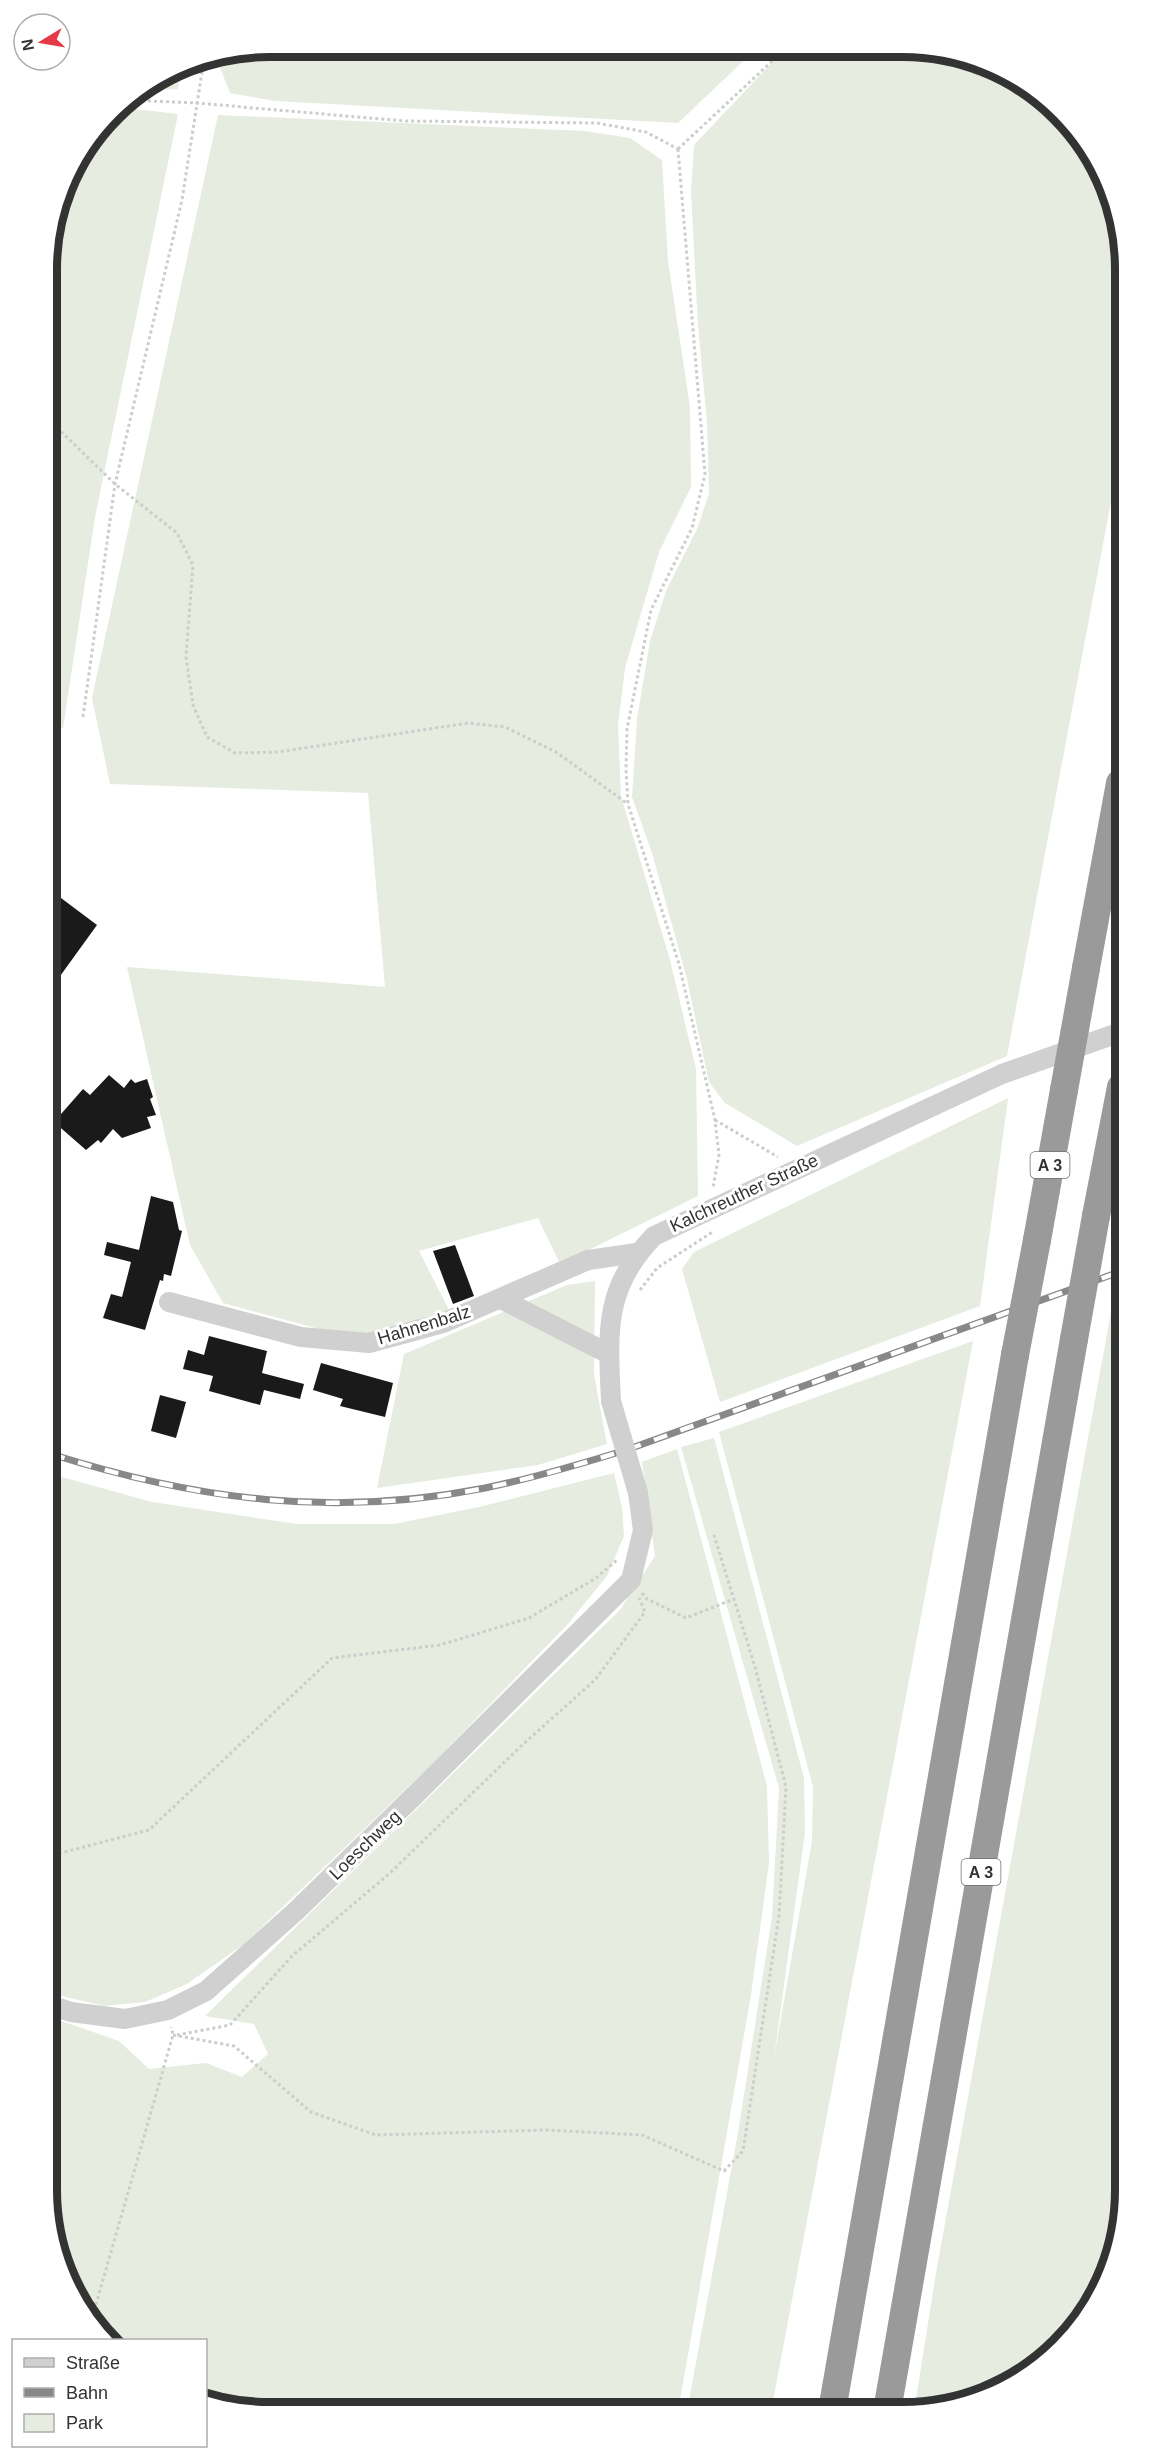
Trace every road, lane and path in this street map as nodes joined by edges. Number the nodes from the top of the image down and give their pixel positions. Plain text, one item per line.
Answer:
1 (777, 57) edge
2 (202, 68) edge
3 (140, 101) edge
4 (196, 104) junction
5 (678, 149) junction
6 (57, 428) edge
7 (115, 484) junction
8 (83, 717) dead end
9 (628, 804) junction
10 (1115, 810) edge
11 (1115, 1034) edge
12 (1115, 1118) edge
13 (715, 1120) junction
14 (797, 1168) junction
15 (708, 1209) junction
16 (719, 1228) dead end
17 (637, 1253) junction
18 (637, 1294) dead end
19 (501, 1299) junction
20 (169, 1302) dead end
21 (609, 1354) junction
22 (713, 1532) dead end
23 (619, 1558) dead end
24 (631, 1580) junction
25 (734, 1599) junction
26 (57, 1854) edge
27 (57, 2007) edge
28 (173, 2036) junction
29 (94, 2310) edge
30 (834, 2402) edge
31 (889, 2402) edge

1 - 5 path
2 - 4 path
3 - 4 path
4 - 5 path
4 - 7 path
5 - 9 path
6 - 7 path
7 - 8 path
7 - 9 path
9 - 13 path
10 - 30 highway, A 3, bridge
11 - 14 street, Kalchreuther Straße
12 - 31 highway, A 3, bridge
13 - 14 path
13 - 15 path
14 - 15 street, Kalchreuther Straße
15 - 17 street, Kalchreuther Straße
16 - 18 path
17 - 19 street, Hahnenbalz
17 - 21 street, Kalchreuther Straße
19 - 20 street, Hahnenbalz
19 - 21 street
21 - 24 street, Kalchreuther Straße, bridge
22 - 25 path
23 - 26 path
24 - 25 path
24 - 27 street, Loeschweg
24 - 28 path
25 - 28 path
28 - 29 path

